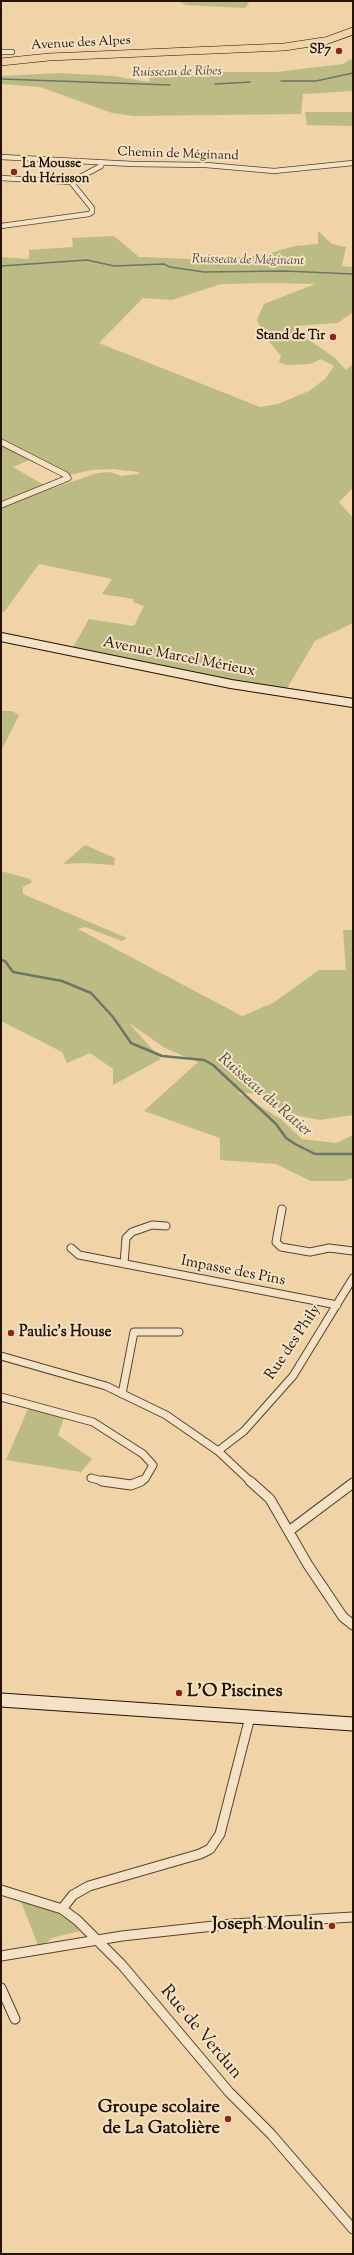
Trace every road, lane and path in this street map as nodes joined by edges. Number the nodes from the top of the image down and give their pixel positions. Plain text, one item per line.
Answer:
1 (352, 32) edge
2 (268, 49) junction
3 (1, 52) edge
4 (12, 52) dead end
5 (163, 52) junction
6 (1, 62) edge
7 (1, 157) edge
8 (353, 162) edge
9 (102, 163) junction
10 (1, 178) edge
11 (71, 182) junction
12 (1, 226) edge
13 (1, 442) edge
14 (1, 505) edge
15 (1, 637) edge
16 (353, 703) edge
17 (282, 1209) dead end
18 (166, 1226) dead end
19 (71, 1248) dead end
20 (353, 1251) edge
21 (124, 1264) junction
22 (353, 1278) edge
23 (336, 1305) junction
24 (179, 1332) dead end
25 (1, 1357) edge
26 (122, 1394) junction
27 (1, 1397) edge
28 (218, 1451) junction
29 (91, 1478) dead end
30 (353, 1483) edge
31 (288, 1530) junction
32 (352, 1623) edge
33 (1, 1700) edge
34 (250, 1717) junction
35 (353, 1724) edge
36 (1, 1890) edge
37 (62, 1909) junction
38 (353, 1918) edge
39 (98, 1940) junction
40 (1, 1956) edge
41 (1, 1988) edge
42 (15, 2019) dead end
43 (353, 2228) edge

1 - 2 main road, Avenue des Alpes
2 - 5 main road, Avenue des Alpes
2 - 5 main road, Avenue des Alpes
3 - 4 street
5 - 6 main road, Avenue des Alpes
7 - 9 street, Chemin de Méginand
8 - 9 street, Chemin de Méginand
9 - 11 street
10 - 11 street
11 - 12 street
13 - 14 street
15 - 16 main road, Avenue Marcel Mérieux
17 - 20 street
18 - 21 street
19 - 21 street, Impasse des Pins
21 - 23 street, Impasse des Pins
22 - 23 street, Rue des Phily
23 - 28 street, Rue des Phily
24 - 26 street
25 - 26 street
26 - 28 street
27 - 29 street
28 - 31 street
30 - 31 street
31 - 32 street
33 - 34 main road
34 - 35 main road
34 - 37 street
36 - 37 street, Rue de Verdun
37 - 39 street, Rue de Verdun
38 - 39 street
39 - 40 street
39 - 43 street, Rue de Verdun
41 - 42 street

